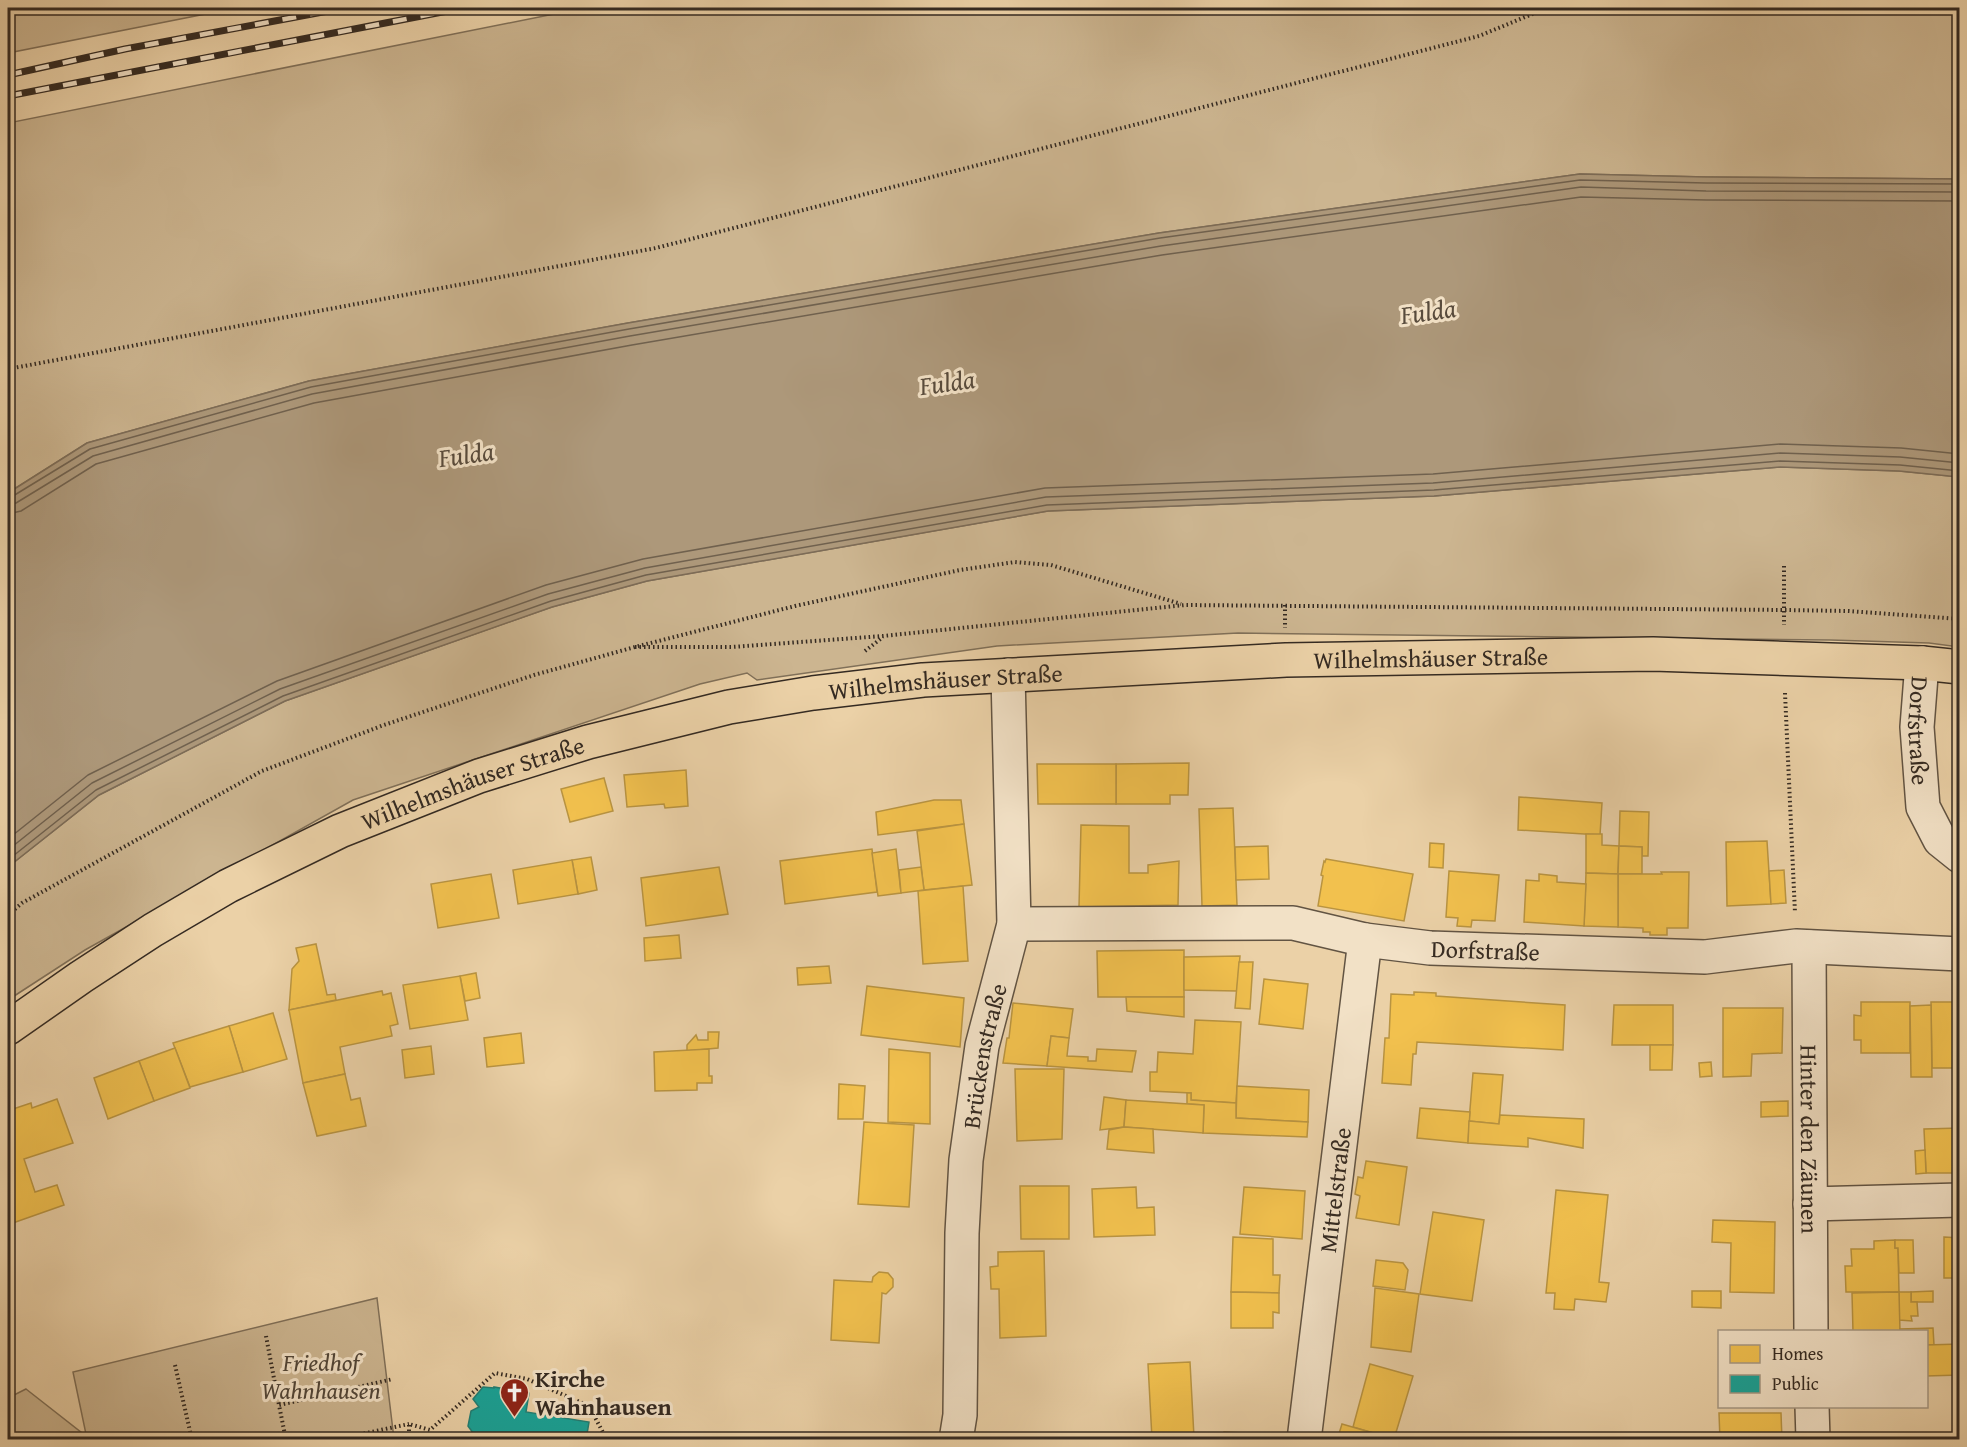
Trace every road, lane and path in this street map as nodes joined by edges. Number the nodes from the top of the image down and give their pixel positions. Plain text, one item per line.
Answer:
1 (1547, 8) edge
2 (8, 369) edge
3 (1784, 566) dead end
4 (1185, 605) junction
5 (1784, 610) junction
6 (1959, 619) edge
7 (635, 647) junction
8 (1784, 657) junction
9 (1922, 663) junction
10 (1959, 667) edge
11 (1008, 675) junction
12 (1959, 856) edge
13 (8, 915) edge
14 (1014, 924) junction
15 (1365, 940) junction
16 (1803, 947) junction
17 (1959, 954) edge
18 (8, 1028) edge
19 (1959, 1200) edge
20 (1810, 1204) junction
21 (1811, 1330) edge
22 (266, 1336) dead end
23 (175, 1365) dead end
24 (393, 1379) dead end
25 (279, 1405) junction
26 (1812, 1408) edge
27 (409, 1424) junction
28 (587, 1436) dead end
29 (192, 1440) edge
30 (286, 1440) edge
31 (333, 1440) edge
32 (409, 1440) edge
33 (605, 1440) edge
34 (956, 1440) edge
35 (1304, 1440) edge
36 (1813, 1440) edge

1 - 2 path
3 - 5 path
4 - 5 path
4 - 7 path
4 - 7 path
5 - 6 path
5 - 8 path
7 - 13 path
8 - 9 main road, Wilhelmshäuser Straße
8 - 11 main road, Wilhelmshäuser Straße
8 - 16 path
9 - 10 main road, Wilhelmshäuser Straße
9 - 12 street, Dorfstraße
11 - 14 street, Brückenstraße
11 - 18 main road, Wilhelmshäuser Straße
14 - 15 street, Dorfstraße
14 - 34 street, Brückenstraße
15 - 16 street, Dorfstraße
15 - 35 street, Mittelstraße
16 - 17 street, Dorfstraße
16 - 20 street, Hinter den Zäunen
19 - 20 street
20 - 21 street, Hinter den Zäunen
22 - 25 path
23 - 29 path
24 - 25 path
25 - 30 path
26 - 36 street
27 - 31 path
27 - 32 path
27 - 33 path
28 - 33 path

